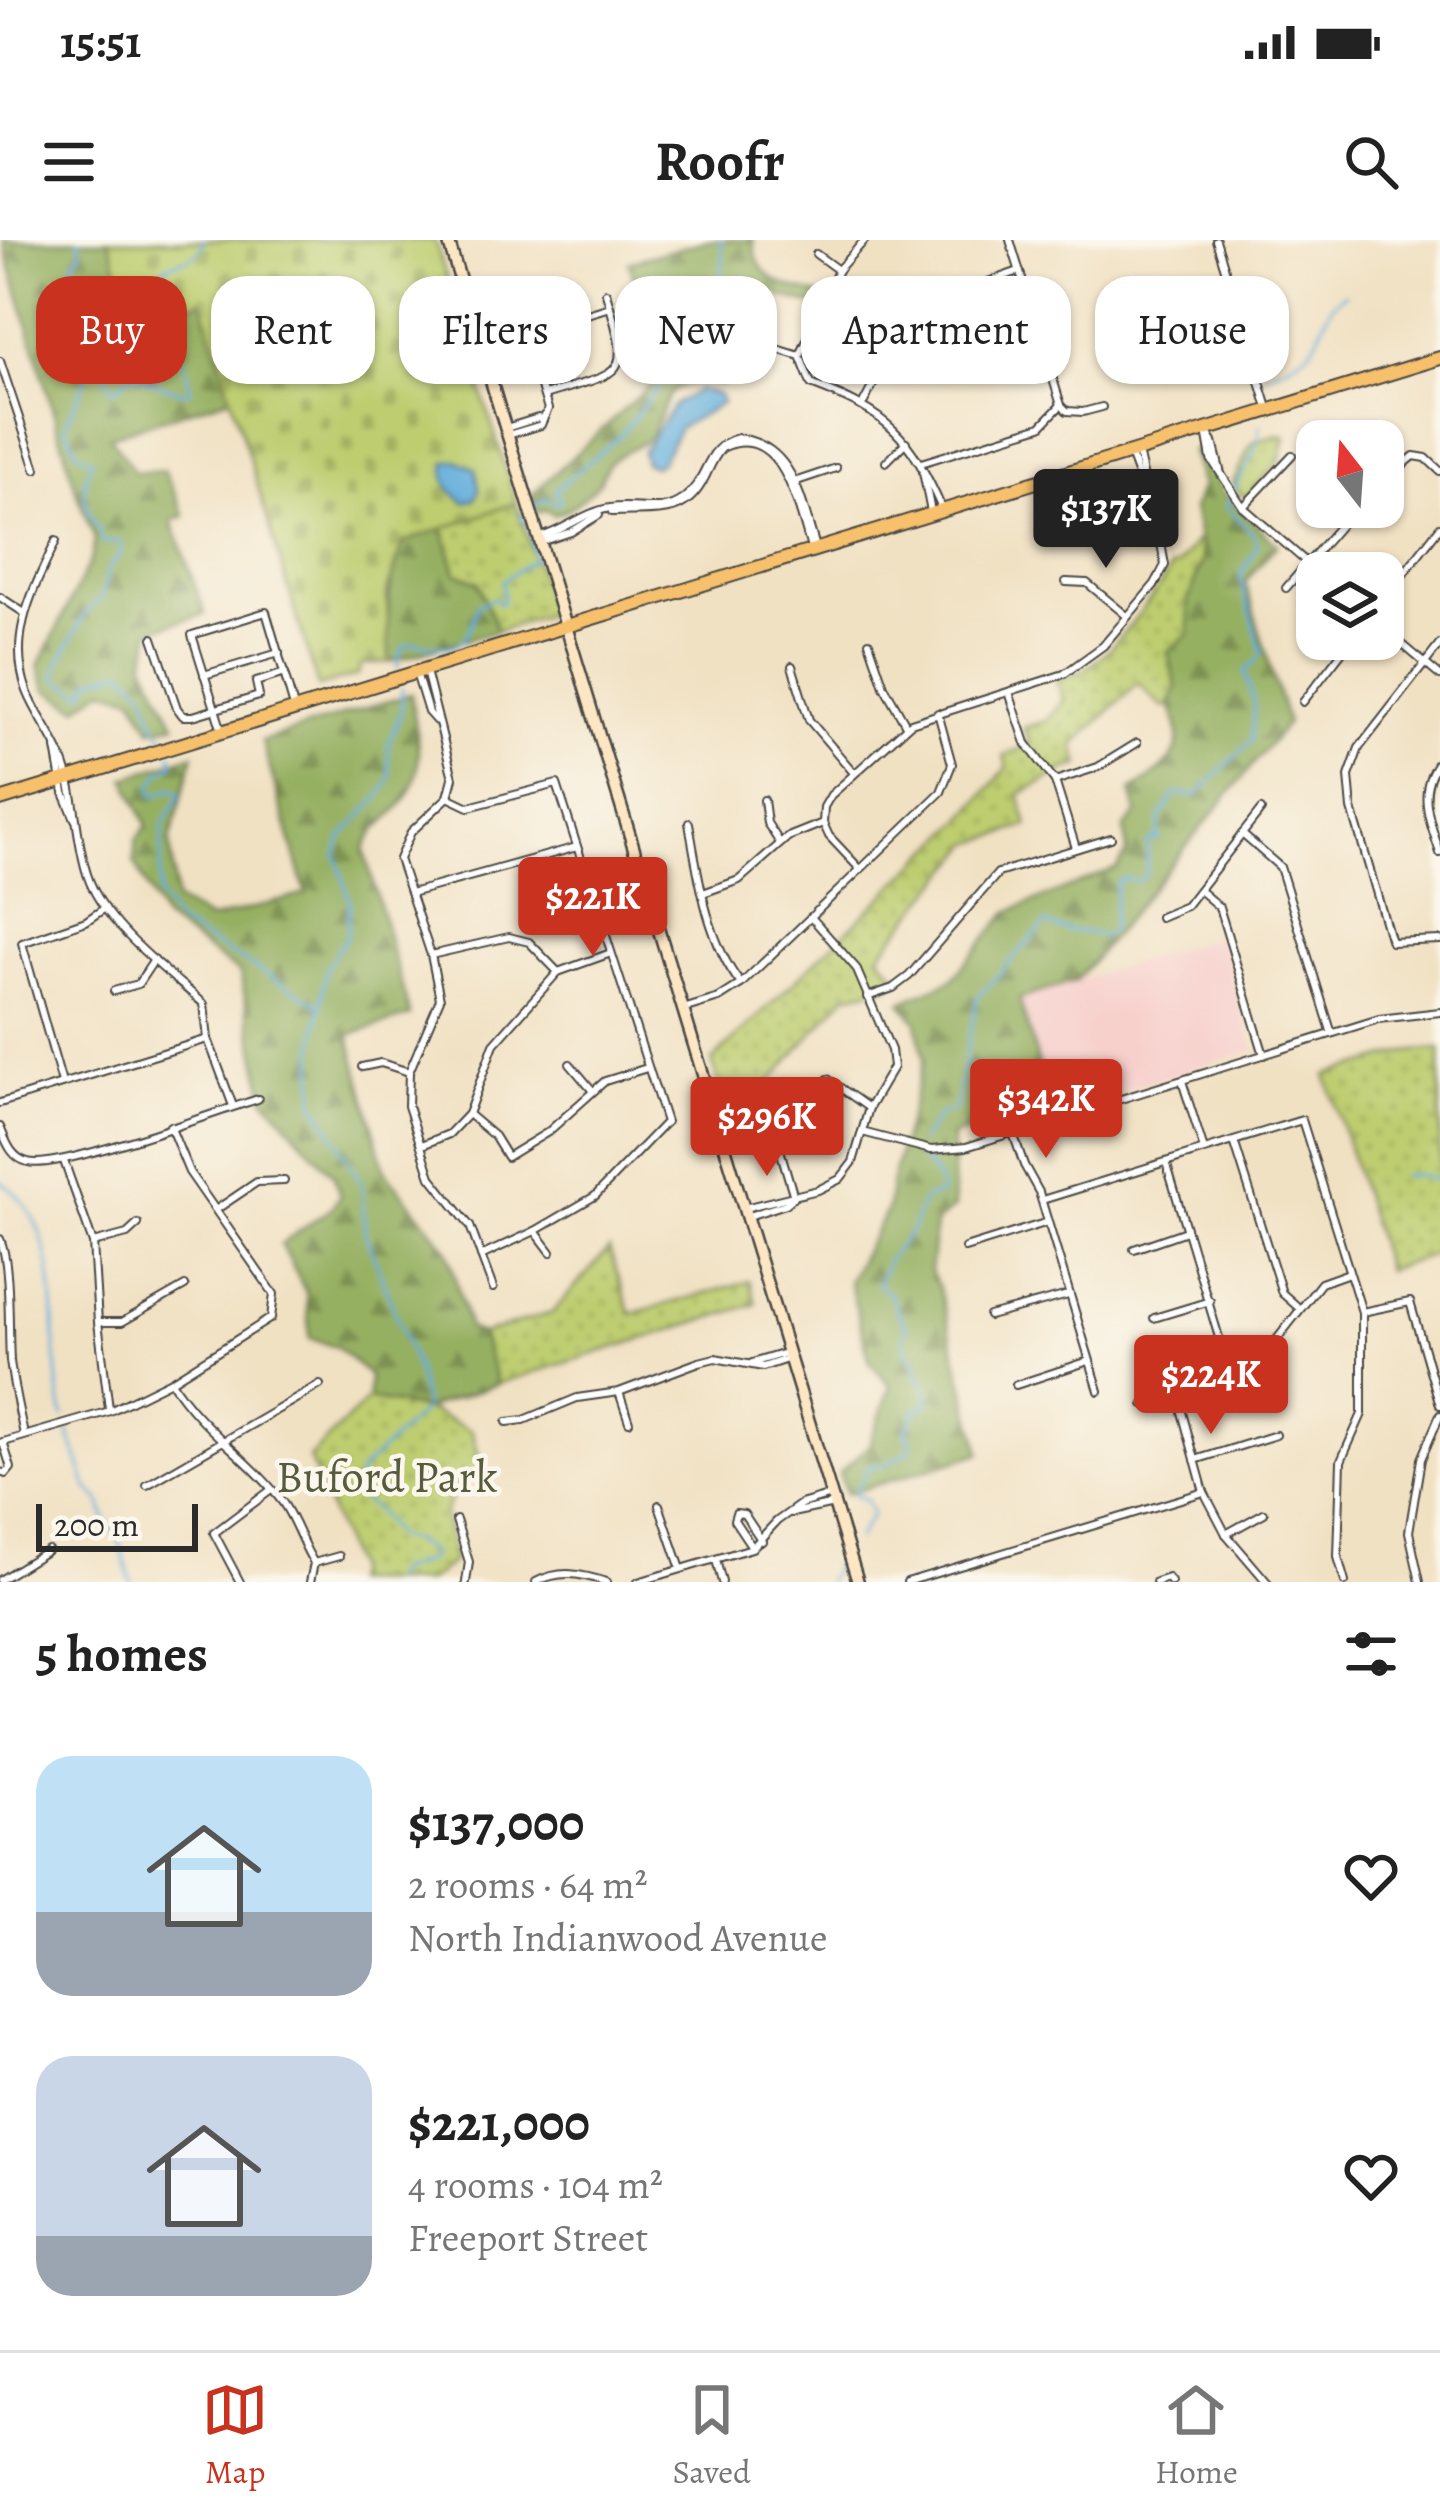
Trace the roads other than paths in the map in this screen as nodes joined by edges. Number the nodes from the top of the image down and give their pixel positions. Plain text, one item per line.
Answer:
1 (450, 240) edge
2 (865, 240) edge
3 (1010, 240) edge
4 (1216, 240) edge
5 (816, 254) dead end
6 (838, 270) junction
7 (1019, 271) junction
8 (460, 276) edge
9 (1005, 276) edge
10 (1020, 276) edge
11 (606, 293) dead end
12 (610, 307) junction
13 (591, 313) edge
14 (777, 349) edge
15 (800, 356) junction
16 (1440, 358) edge
17 (0, 362) edge
18 (3, 383) edge
19 (492, 384) edge
20 (541, 384) edge
21 (873, 384) edge
22 (1054, 384) edge
23 (544, 394) junction
24 (863, 404) junction
25 (1061, 405) junction
26 (1102, 407) dead end
27 (1269, 411) junction
28 (1206, 431) junction
29 (507, 432) junction
30 (906, 442) junction
31 (1134, 453) junction
32 (1292, 455) dead end
33 (886, 462) dead end
34 (920, 463) junction
35 (1404, 464) edge
36 (836, 468) dead end
37 (36, 469) dead end
38 (1440, 471) edge
39 (793, 482) junction
40 (1243, 507) junction
41 (938, 513) junction
42 (1440, 527) edge
43 (1338, 528) edge
44 (541, 540) junction
45 (56, 542) dead end
46 (814, 551) junction
47 (1317, 552) edge
48 (1296, 553) edge
49 (1404, 573) edge
50 (1296, 576) edge
51 (1066, 582) dead end
52 (1286, 588) dead end
53 (0, 597) edge
54 (22, 612) junction
55 (1127, 616) junction
56 (568, 627) junction
57 (153, 638) dead end
58 (869, 642) dead end
59 (1440, 644) edge
60 (1404, 646) edge
61 (279, 653) junction
62 (1336, 660) edge
63 (1425, 663) junction
64 (792, 666) dead end
65 (421, 672) junction
66 (285, 673) junction
67 (204, 675) junction
68 (1440, 676) edge
69 (1009, 692) junction
70 (238, 702) junction
71 (1303, 702) dead end
72 (301, 708) junction
73 (215, 710) junction
74 (938, 713) junction
75 (245, 725) junction
76 (906, 725) junction
77 (222, 732) junction
78 (1137, 743) dead end
79 (1440, 759) edge
80 (854, 772) junction
81 (65, 780) junction
82 (1055, 781) junction
83 (448, 797) junction
84 (0, 800) edge
85 (764, 800) dead end
86 (1261, 810) dead end
87 (689, 823) dead end
88 (823, 823) junction
89 (1243, 834) junction
90 (1111, 838) dead end
91 (780, 843) junction
92 (577, 847) junction
93 (1076, 848) junction
94 (1440, 854) edge
95 (860, 869) junction
96 (1199, 890) junction
97 (411, 893) junction
98 (703, 893) junction
99 (649, 898) junction
100 (105, 908) junction
101 (598, 914) junction
102 (811, 917) junction
103 (1160, 917) dead end
104 (1440, 940) edge
105 (613, 952) junction
106 (431, 956) junction
107 (154, 960) junction
108 (558, 972) junction
109 (741, 984) junction
110 (114, 992) dead end
111 (867, 997) junction
112 (683, 1009) junction
113 (1440, 1012) edge
114 (1332, 1034) junction
115 (208, 1039) junction
116 (1264, 1055) junction
117 (570, 1064) dead end
118 (362, 1067) dead end
119 (647, 1068) junction
120 (409, 1072) junction
121 (827, 1079) dead end
122 (1182, 1081) junction
123 (62, 1082) junction
124 (592, 1090) junction
125 (258, 1099) dead end
126 (0, 1103) edge
127 (233, 1106) junction
128 (869, 1108) junction
129 (467, 1114) junction
130 (0, 1126) edge
131 (170, 1126) junction
132 (862, 1132) junction
133 (1013, 1132) junction
134 (775, 1133) dead end
135 (1234, 1141) junction
136 (422, 1144) junction
137 (1204, 1150) junction
138 (64, 1161) junction
139 (1166, 1162) junction
140 (284, 1181) dead end
141 (794, 1197) junction
142 (1042, 1200) junction
143 (217, 1209) junction
144 (745, 1212) junction
145 (1048, 1222) junction
146 (138, 1223) dead end
147 (535, 1231) junction
148 (1186, 1231) junction
149 (0, 1239) edge
150 (93, 1243) junction
151 (965, 1247) dead end
152 (1134, 1249) dead end
153 (551, 1252) dead end
154 (481, 1256) junction
155 (1349, 1273) junction
156 (185, 1286) dead end
157 (493, 1288) dead end
158 (1068, 1294) junction
159 (3, 1295) edge
160 (1210, 1301) junction
161 (1300, 1309) junction
162 (1362, 1312) junction
163 (989, 1316) dead end
164 (1154, 1318) dead end
165 (98, 1322) junction
166 (789, 1355) junction
167 (1089, 1361) junction
168 (11, 1369) junction
169 (0, 1372) edge
170 (1230, 1374) junction
171 (171, 1381) junction
172 (1016, 1384) dead end
173 (320, 1385) dead end
174 (1100, 1390) dead end
175 (619, 1392) junction
176 (1177, 1394) junction
177 (1144, 1404) dead end
178 (1440, 1405) edge
179 (110, 1411) junction
180 (1440, 1415) edge
181 (507, 1422) dead end
182 (628, 1422) dead end
183 (24, 1435) junction
184 (1276, 1435) dead end
185 (219, 1441) junction
186 (1, 1442) edge
187 (1195, 1460) junction
188 (0, 1472) edge
189 (147, 1485) dead end
190 (272, 1490) junction
191 (1204, 1492) junction
192 (832, 1500) junction
193 (659, 1505) dead end
194 (1264, 1513) dead end
195 (456, 1520) dead end
196 (1226, 1534) junction
197 (762, 1541) junction
198 (752, 1548) junction
199 (48, 1550) dead end
200 (340, 1556) dead end
201 (716, 1560) junction
202 (314, 1563) junction
203 (680, 1569) junction
204 (0, 1580) edge
205 (1169, 1580) edge
206 (240, 1582) edge
207 (310, 1582) edge
208 (466, 1582) edge
209 (536, 1582) edge
210 (607, 1582) edge
211 (638, 1582) edge
212 (722, 1582) edge
213 (858, 1582) edge
214 (908, 1582) edge
215 (1156, 1582) edge
216 (1267, 1582) edge
217 (1345, 1582) edge
218 (1420, 1582) edge

1 - 8 street
2 - 6 street
3 - 7 street
4 - 27 street
5 - 6 street
6 - 15 street
7 - 9 street
7 - 10 street
11 - 12 street
12 - 13 street
12 - 23 street
14 - 15 street
15 - 24 street
16 - 27 main road
17 - 18 street
18 - 37 street
19 - 29 street
20 - 23 street
21 - 24 street
22 - 25 street
23 - 29 street
24 - 30 street
25 - 26 street
25 - 34 street
27 - 28 main road
28 - 31 main road
28 - 40 street
29 - 44 street
30 - 33 street
30 - 34 street
31 - 41 main road
31 - 55 street
32 - 40 street
34 - 41 street
35 - 38 street
36 - 39 street
39 - 44 street
39 - 46 street
40 - 48 street
41 - 46 main road
42 - 49 street
43 - 47 street
44 - 56 street
45 - 54 street
46 - 56 main road
50 - 52 street
51 - 55 street
53 - 54 street
54 - 81 street
55 - 69 street
56 - 65 main road
56 - 99 street
57 - 73 street
58 - 76 street
59 - 63 street
60 - 63 street
61 - 66 street
61 - 67 street
61 - 67 street
62 - 71 street
63 - 68 street
63 - 104 street
64 - 80 street
65 - 72 main road
65 - 83 street
66 - 70 street
66 - 72 street
67 - 73 street
69 - 74 street
69 - 82 street
70 - 73 street
70 - 75 street
72 - 75 main road
73 - 77 street
74 - 76 street
74 - 95 street
75 - 77 main road
76 - 80 street
77 - 81 main road
78 - 82 street
79 - 94 street
80 - 88 street
81 - 84 main road
81 - 100 street
82 - 93 street
83 - 92 street
83 - 97 street
85 - 91 street
86 - 89 street
87 - 98 street
88 - 91 street
88 - 95 street
89 - 96 street
89 - 114 street
90 - 93 street
91 - 98 street
92 - 97 street
92 - 101 street
93 - 111 street
95 - 102 street
96 - 103 street
96 - 116 street
97 - 106 street
98 - 109 street
99 - 101 street
99 - 112 street
100 - 107 street
100 - 123 street
101 - 105 street
102 - 109 street
102 - 111 street
105 - 108 street
105 - 119 street
106 - 108 street
106 - 120 street
107 - 110 street
107 - 115 street
108 - 129 street
109 - 112 street
111 - 128 street
112 - 144 street
113 - 114 street
114 - 116 street
115 - 123 street
115 - 127 street
116 - 122 street
117 - 124 street
118 - 120 street
119 - 124 street
119 - 147 street
120 - 136 street
121 - 128 street
122 - 133 street
122 - 137 street
123 - 126 street
124 - 129 street
125 - 127 street
127 - 131 street
128 - 132 street
129 - 136 street
130 - 138 street
131 - 138 street
131 - 143 street
132 - 133 street
132 - 141 street
133 - 142 street
134 - 141 street
135 - 137 street
135 - 155 street
135 - 161 street
136 - 154 street
137 - 139 street
138 - 150 street
139 - 142 street
139 - 148 street
140 - 143 street
141 - 144 street
142 - 145 street
143 - 171 street
144 - 166 street
145 - 151 street
145 - 158 street
146 - 150 street
147 - 153 street
147 - 154 street
148 - 152 street
148 - 160 street
149 - 159 street
150 - 165 street
154 - 157 street
155 - 161 street
155 - 162 street
156 - 165 street
158 - 163 street
158 - 167 street
159 - 168 street
160 - 164 street
160 - 170 street
161 - 170 street
162 - 178 street
162 - 217 street
165 - 179 street
166 - 175 street
166 - 192 street
167 - 172 street
167 - 174 street
168 - 169 street
168 - 183 street
170 - 176 street
171 - 179 street
171 - 185 street
173 - 185 street
175 - 181 street
175 - 182 street
176 - 177 street
176 - 187 street
179 - 183 street
180 - 218 street
183 - 186 street
184 - 187 street
185 - 189 street
185 - 190 street
186 - 188 street
187 - 191 street
190 - 202 street
190 - 206 street
191 - 196 street
191 - 214 street
192 - 197 street
192 - 213 street
193 - 203 street
194 - 196 street
195 - 208 street
196 - 216 street
197 - 198 street
197 - 198 street
198 - 201 street
199 - 204 street
200 - 202 street
201 - 203 street
201 - 212 street
202 - 207 street
203 - 211 street
205 - 215 street
209 - 210 street

